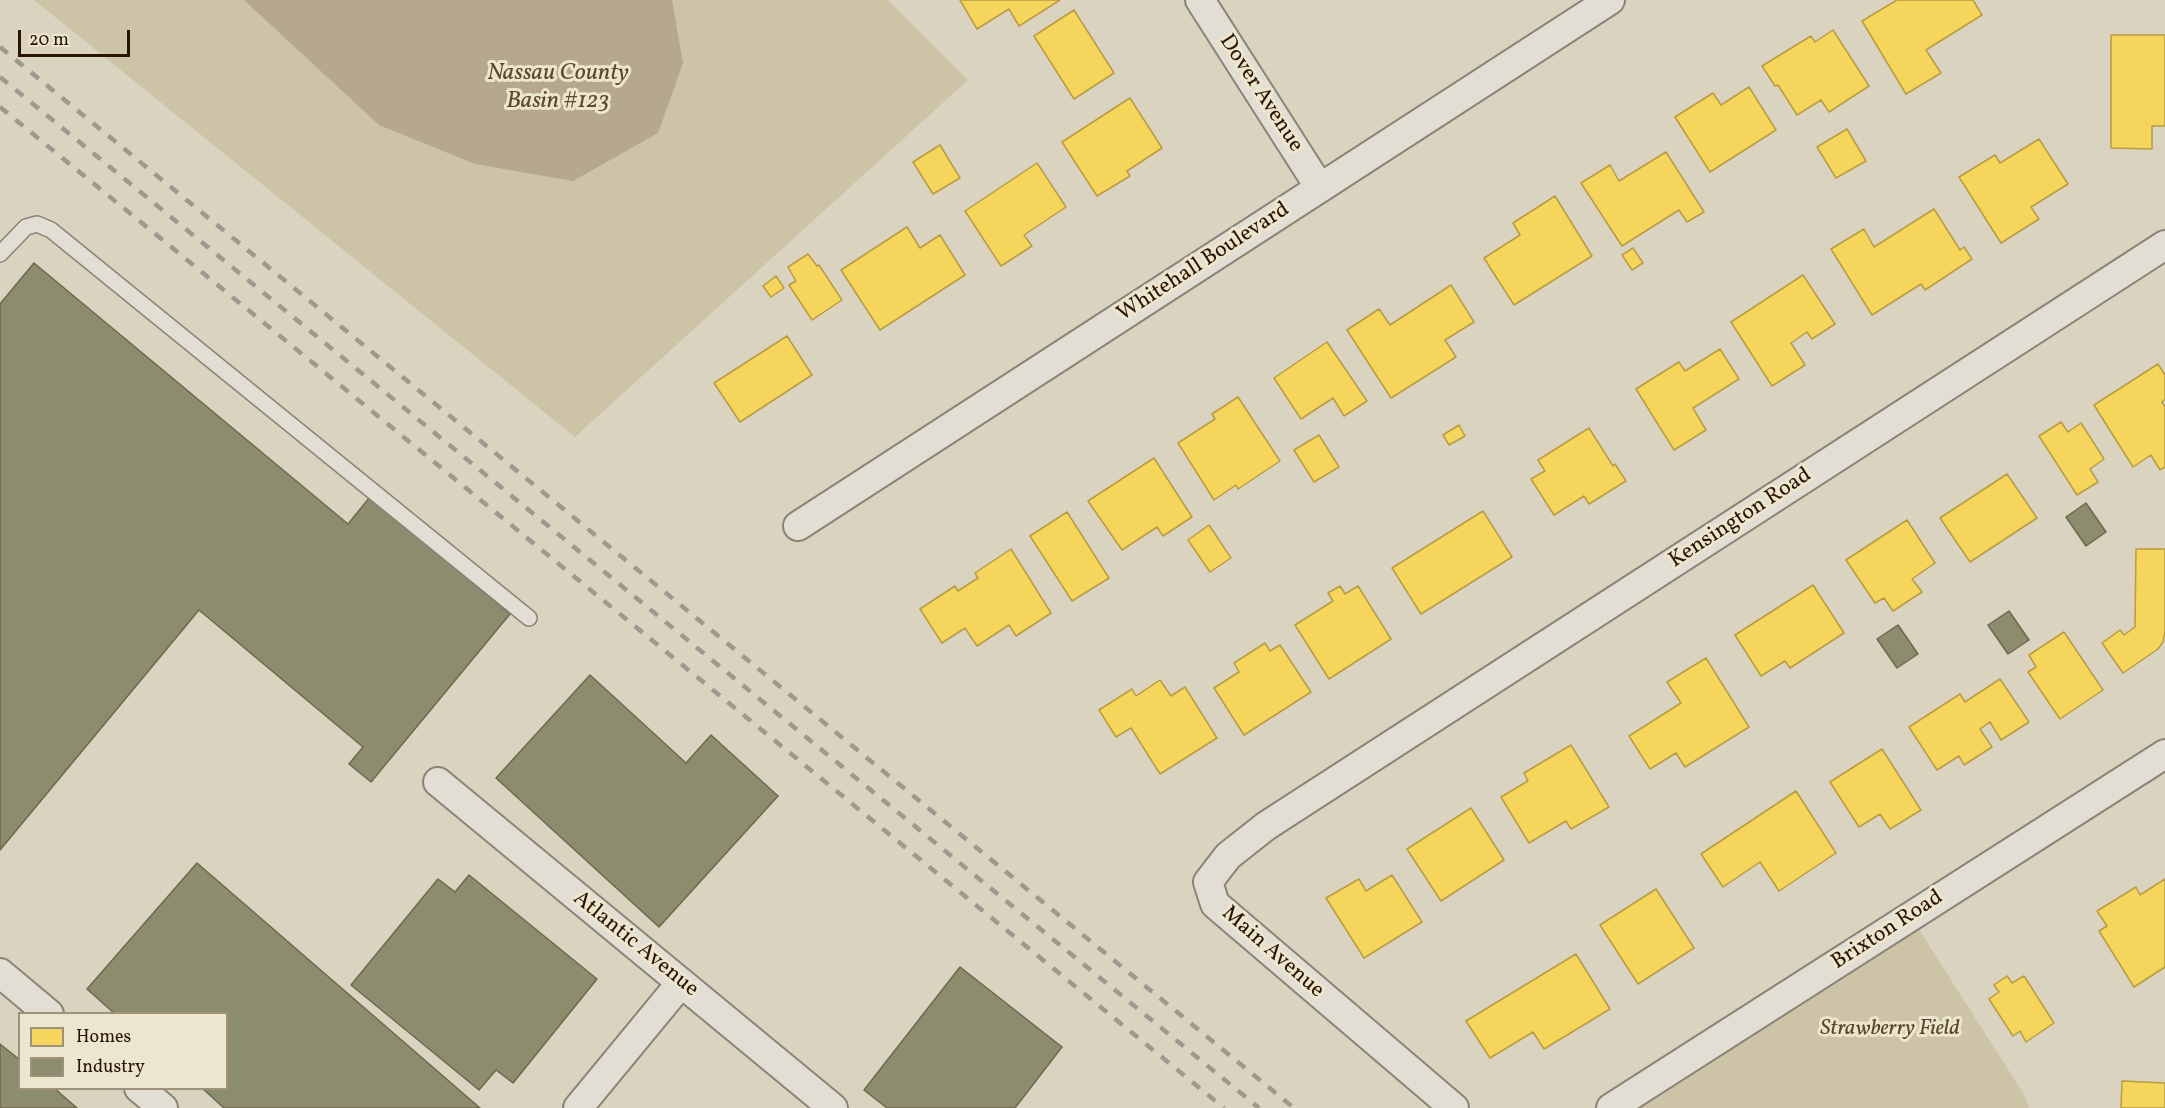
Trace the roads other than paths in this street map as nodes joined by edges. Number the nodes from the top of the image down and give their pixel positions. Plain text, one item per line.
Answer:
1 (1200, 0) edge
2 (1610, 0) edge
3 (1320, 188) junction
4 (2165, 245) edge
5 (0, 254) edge
6 (798, 526) dead end
7 (529, 618) dead end
8 (2165, 754) edge
9 (438, 782) dead end
10 (1317, 792) joint
11 (0, 973) edge
12 (681, 983) junction
13 (47, 1012) edge
14 (141, 1090) edge
15 (163, 1108) edge
16 (578, 1108) edge
17 (833, 1108) edge
18 (1454, 1108) edge
19 (1611, 1108) edge

1 - 3 street, Dover Avenue
2 - 3 street, Whitehall Boulevard
3 - 6 street, Whitehall Boulevard
4 - 10 street, Kensington Road
5 - 7 lane
8 - 19 street, Brixton Road
9 - 12 street, Atlantic Avenue
10 - 18 street, Main Avenue
11 - 13 street
12 - 16 street
12 - 17 street, Atlantic Avenue
14 - 15 street

